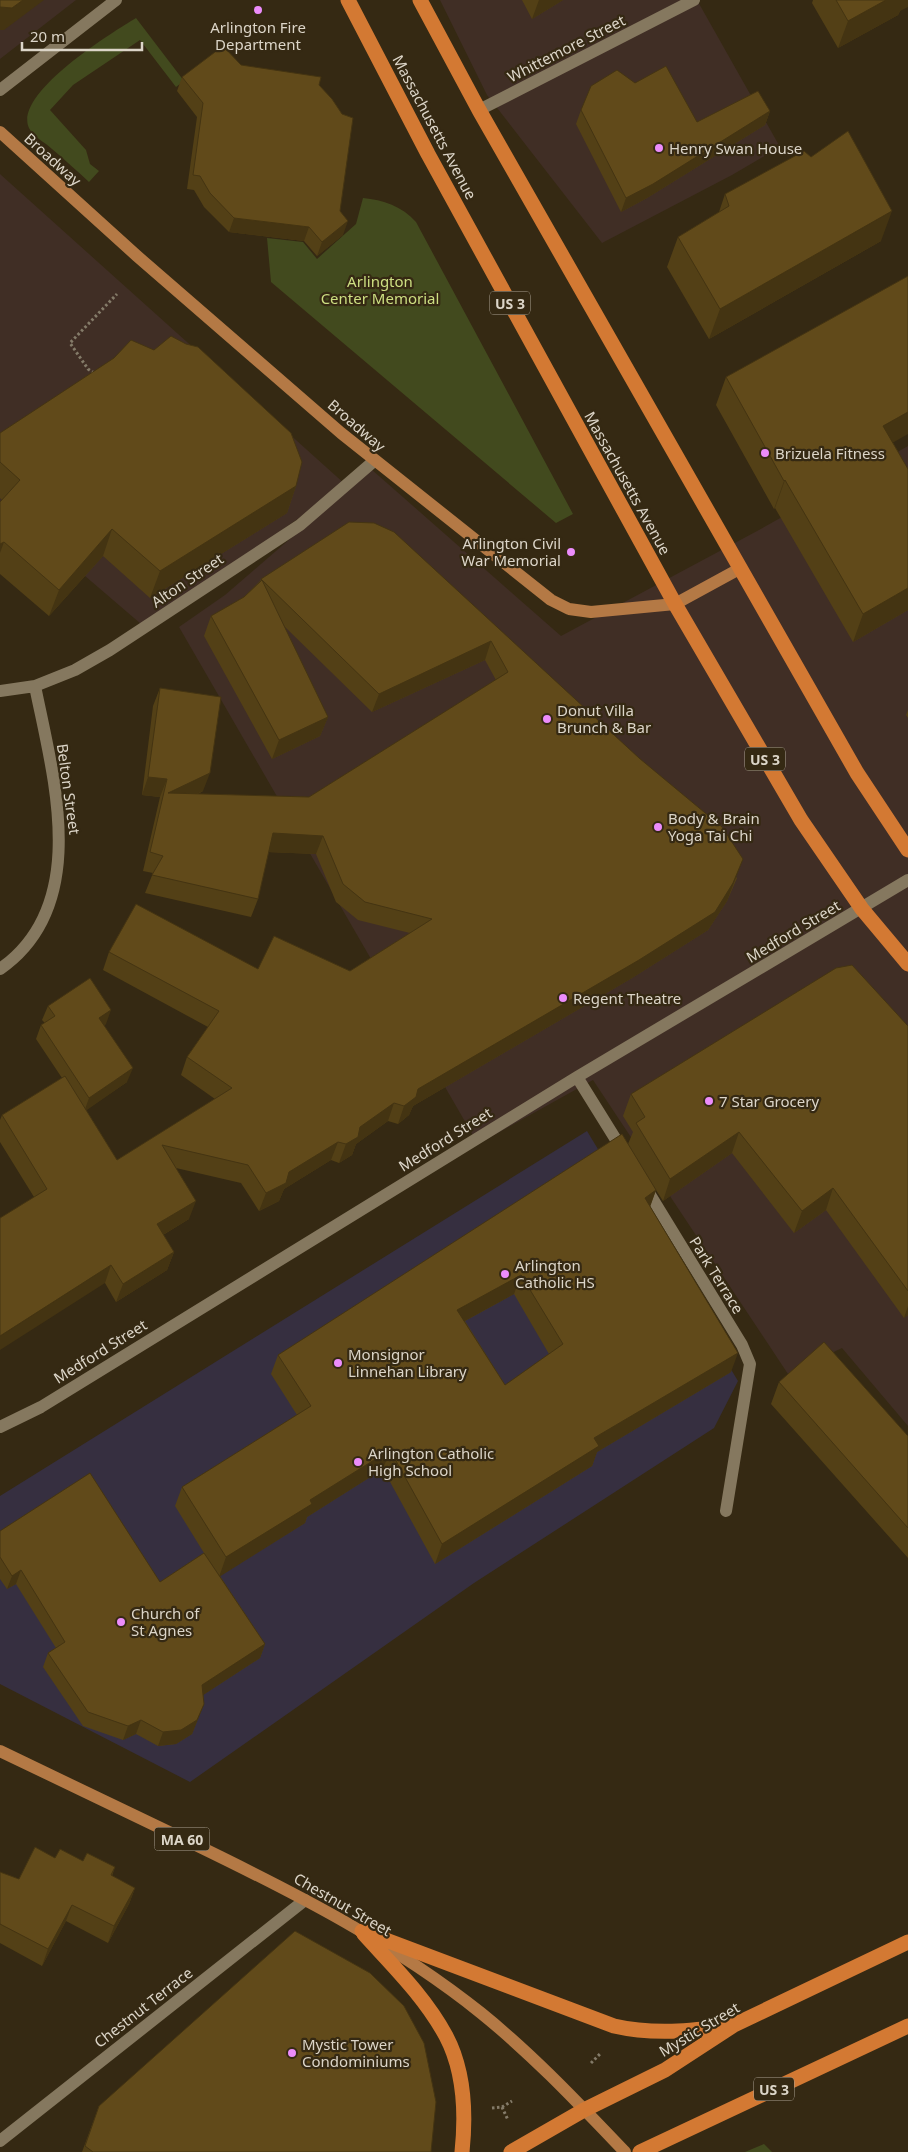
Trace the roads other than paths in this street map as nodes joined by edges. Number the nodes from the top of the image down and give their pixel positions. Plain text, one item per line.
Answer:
1 (116, 0) edge
2 (348, 0) edge
3 (420, 0) edge
4 (694, 0) edge
5 (0, 90) edge
6 (479, 110) junction
7 (0, 132) edge
8 (374, 461) junction
9 (740, 568) junction
10 (675, 604) junction
11 (35, 686) junction
12 (0, 691) edge
13 (908, 850) edge
14 (908, 880) edge
15 (862, 908) junction
16 (908, 964) edge
17 (0, 969) edge
18 (577, 1076) junction
19 (628, 1160) edge
20 (638, 1177) edge
21 (0, 1427) edge
22 (726, 1511) dead end
23 (0, 1751) edge
24 (305, 1900) junction
25 (362, 1931) junction
26 (908, 1942) edge
27 (734, 2025) junction
28 (908, 2026) edge
29 (584, 2110) junction
30 (0, 2141) edge
31 (462, 2152) edge
32 (511, 2152) edge
33 (626, 2152) edge
34 (640, 2152) edge

1 - 5 street
2 - 10 highway, Massachusetts Avenue / US 3
3 - 6 highway
4 - 6 street, Whittemore Street
6 - 9 highway
7 - 8 main road, Broadway
8 - 10 main road, Broadway
8 - 11 street, Alton Street
9 - 10 main road, Broadway
9 - 13 highway
10 - 15 highway, Massachusetts Avenue / US 3
11 - 12 street, Alton Street
11 - 17 street, Belton Street
14 - 15 street, Medford Street
15 - 16 highway, Massachusetts Avenue / US 3
15 - 18 street, Medford Street
18 - 19 street
18 - 21 street, Medford Street
20 - 22 street, Park Terrace
23 - 24 main road, Chestnut Street / MA 60
24 - 25 main road, Chestnut Street / MA 60
24 - 30 street, Chestnut Terrace
25 - 27 highway, MA 60
25 - 29 main road, Chestnut Street / MA 60
25 - 31 highway
26 - 27 highway, Mystic Street
27 - 29 highway, Mystic Street
28 - 34 highway, US 3
29 - 32 highway, Mystic Street
29 - 33 main road, Chestnut Street / MA 60

